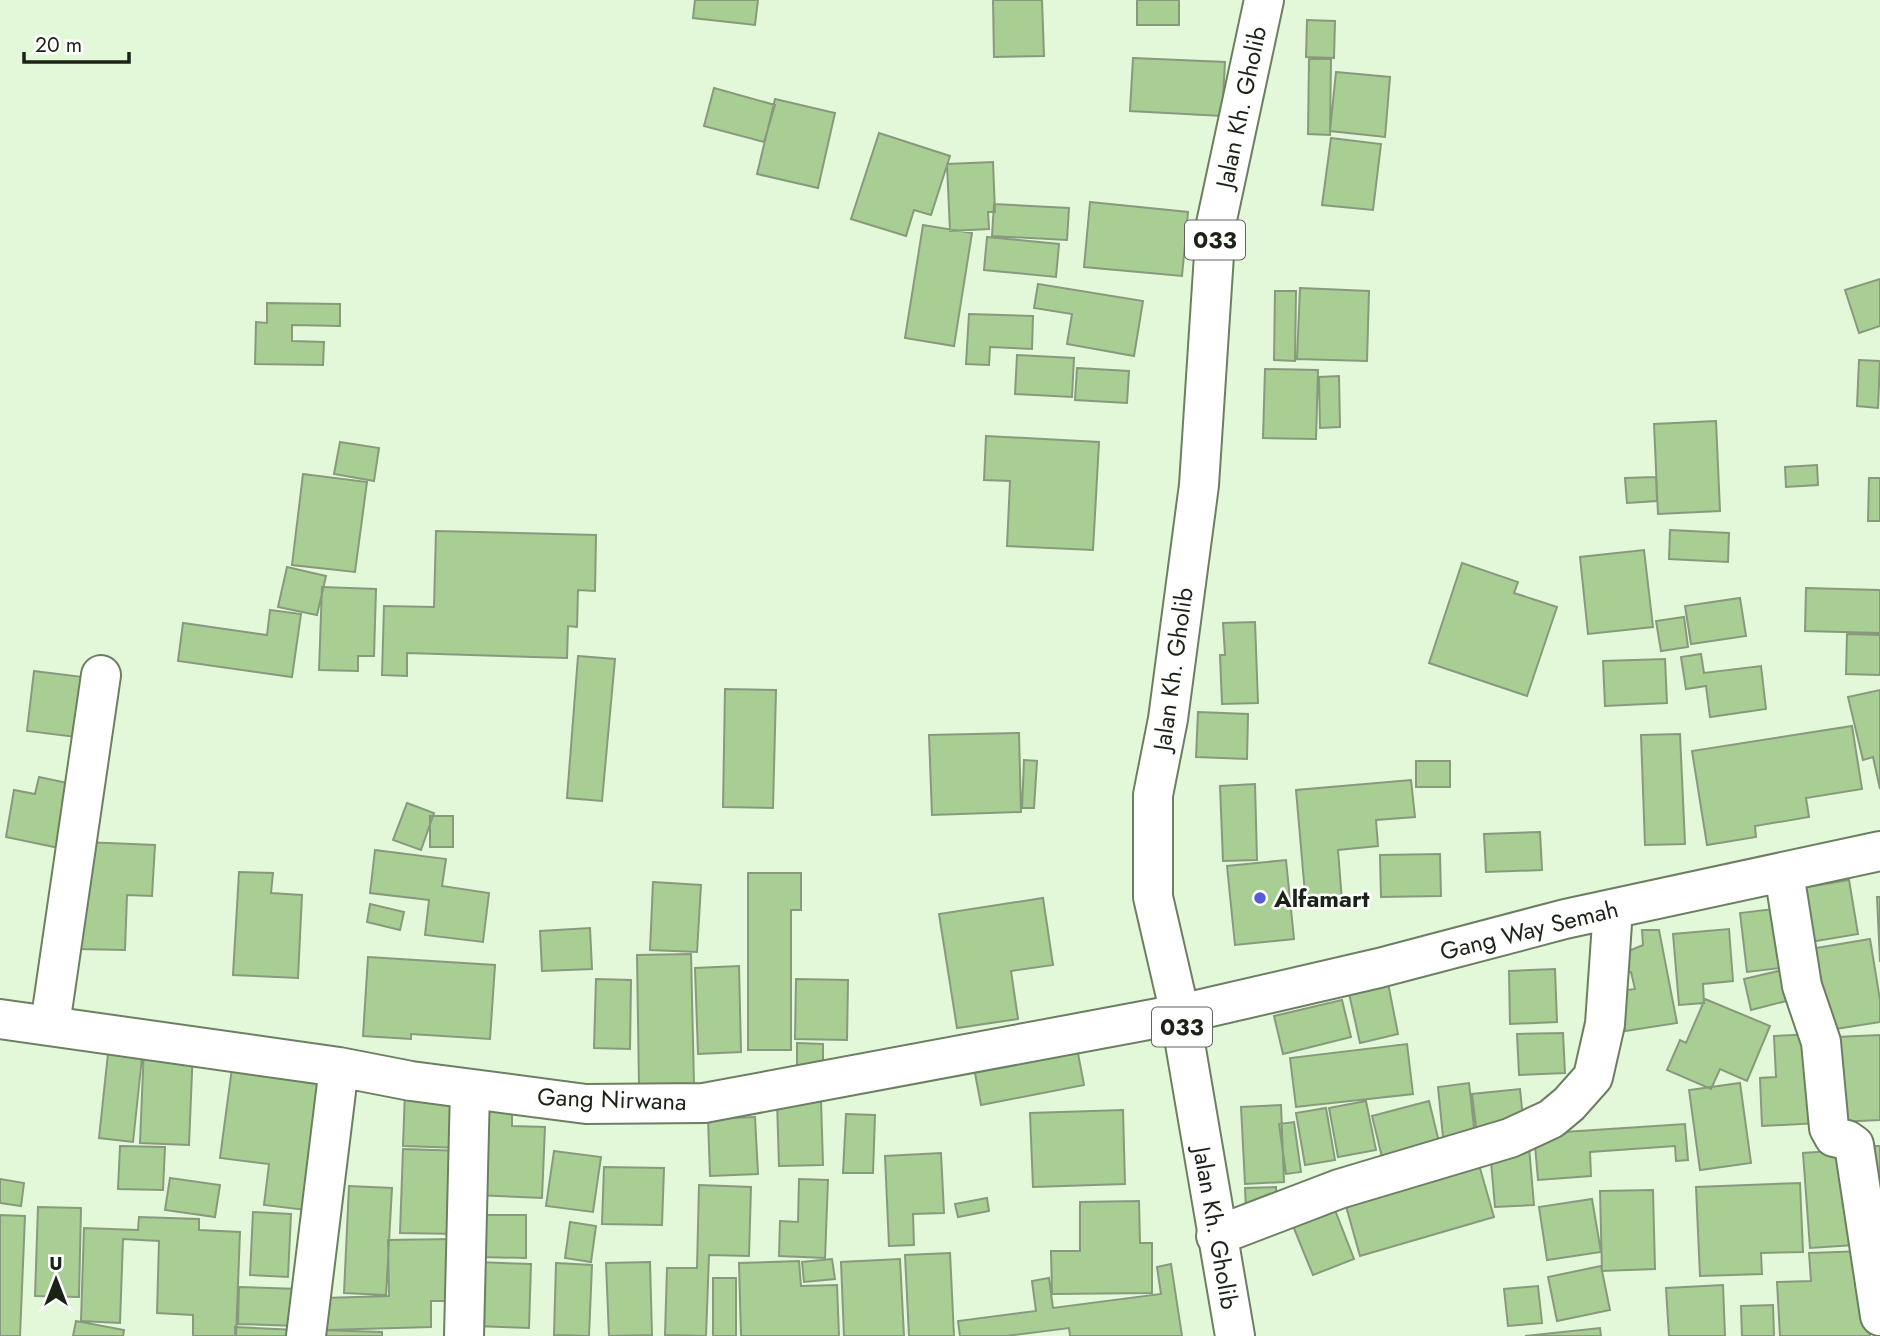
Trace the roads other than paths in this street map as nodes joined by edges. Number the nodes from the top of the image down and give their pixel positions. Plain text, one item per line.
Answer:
1 (1264, 0) edge
2 (101, 675) dead end
3 (1880, 852) edge
4 (1784, 873) junction
5 (1613, 909) junction
6 (1180, 1014) junction
7 (0, 1019) edge
8 (50, 1025) junction
9 (339, 1067) junction
10 (470, 1089) junction
11 (1216, 1236) junction
12 (1880, 1316) edge
13 (306, 1336) edge
14 (464, 1336) edge
15 (1235, 1336) edge

1 - 6 street, Jalan Kh. Gholib / 033
2 - 8 street
3 - 4 street, Gang Way Semah
4 - 5 street, Gang Way Semah
4 - 12 street
5 - 6 street, Gang Way Semah
5 - 11 street
6 - 10 street, Gang Nirwana
6 - 11 street, Jalan Kh. Gholib / 033
7 - 8 street, Gang Nirwana
8 - 9 street, Gang Nirwana
9 - 10 street, Gang Nirwana
9 - 13 street
10 - 14 street
11 - 15 street, Jalan Kh. Gholib / 033

